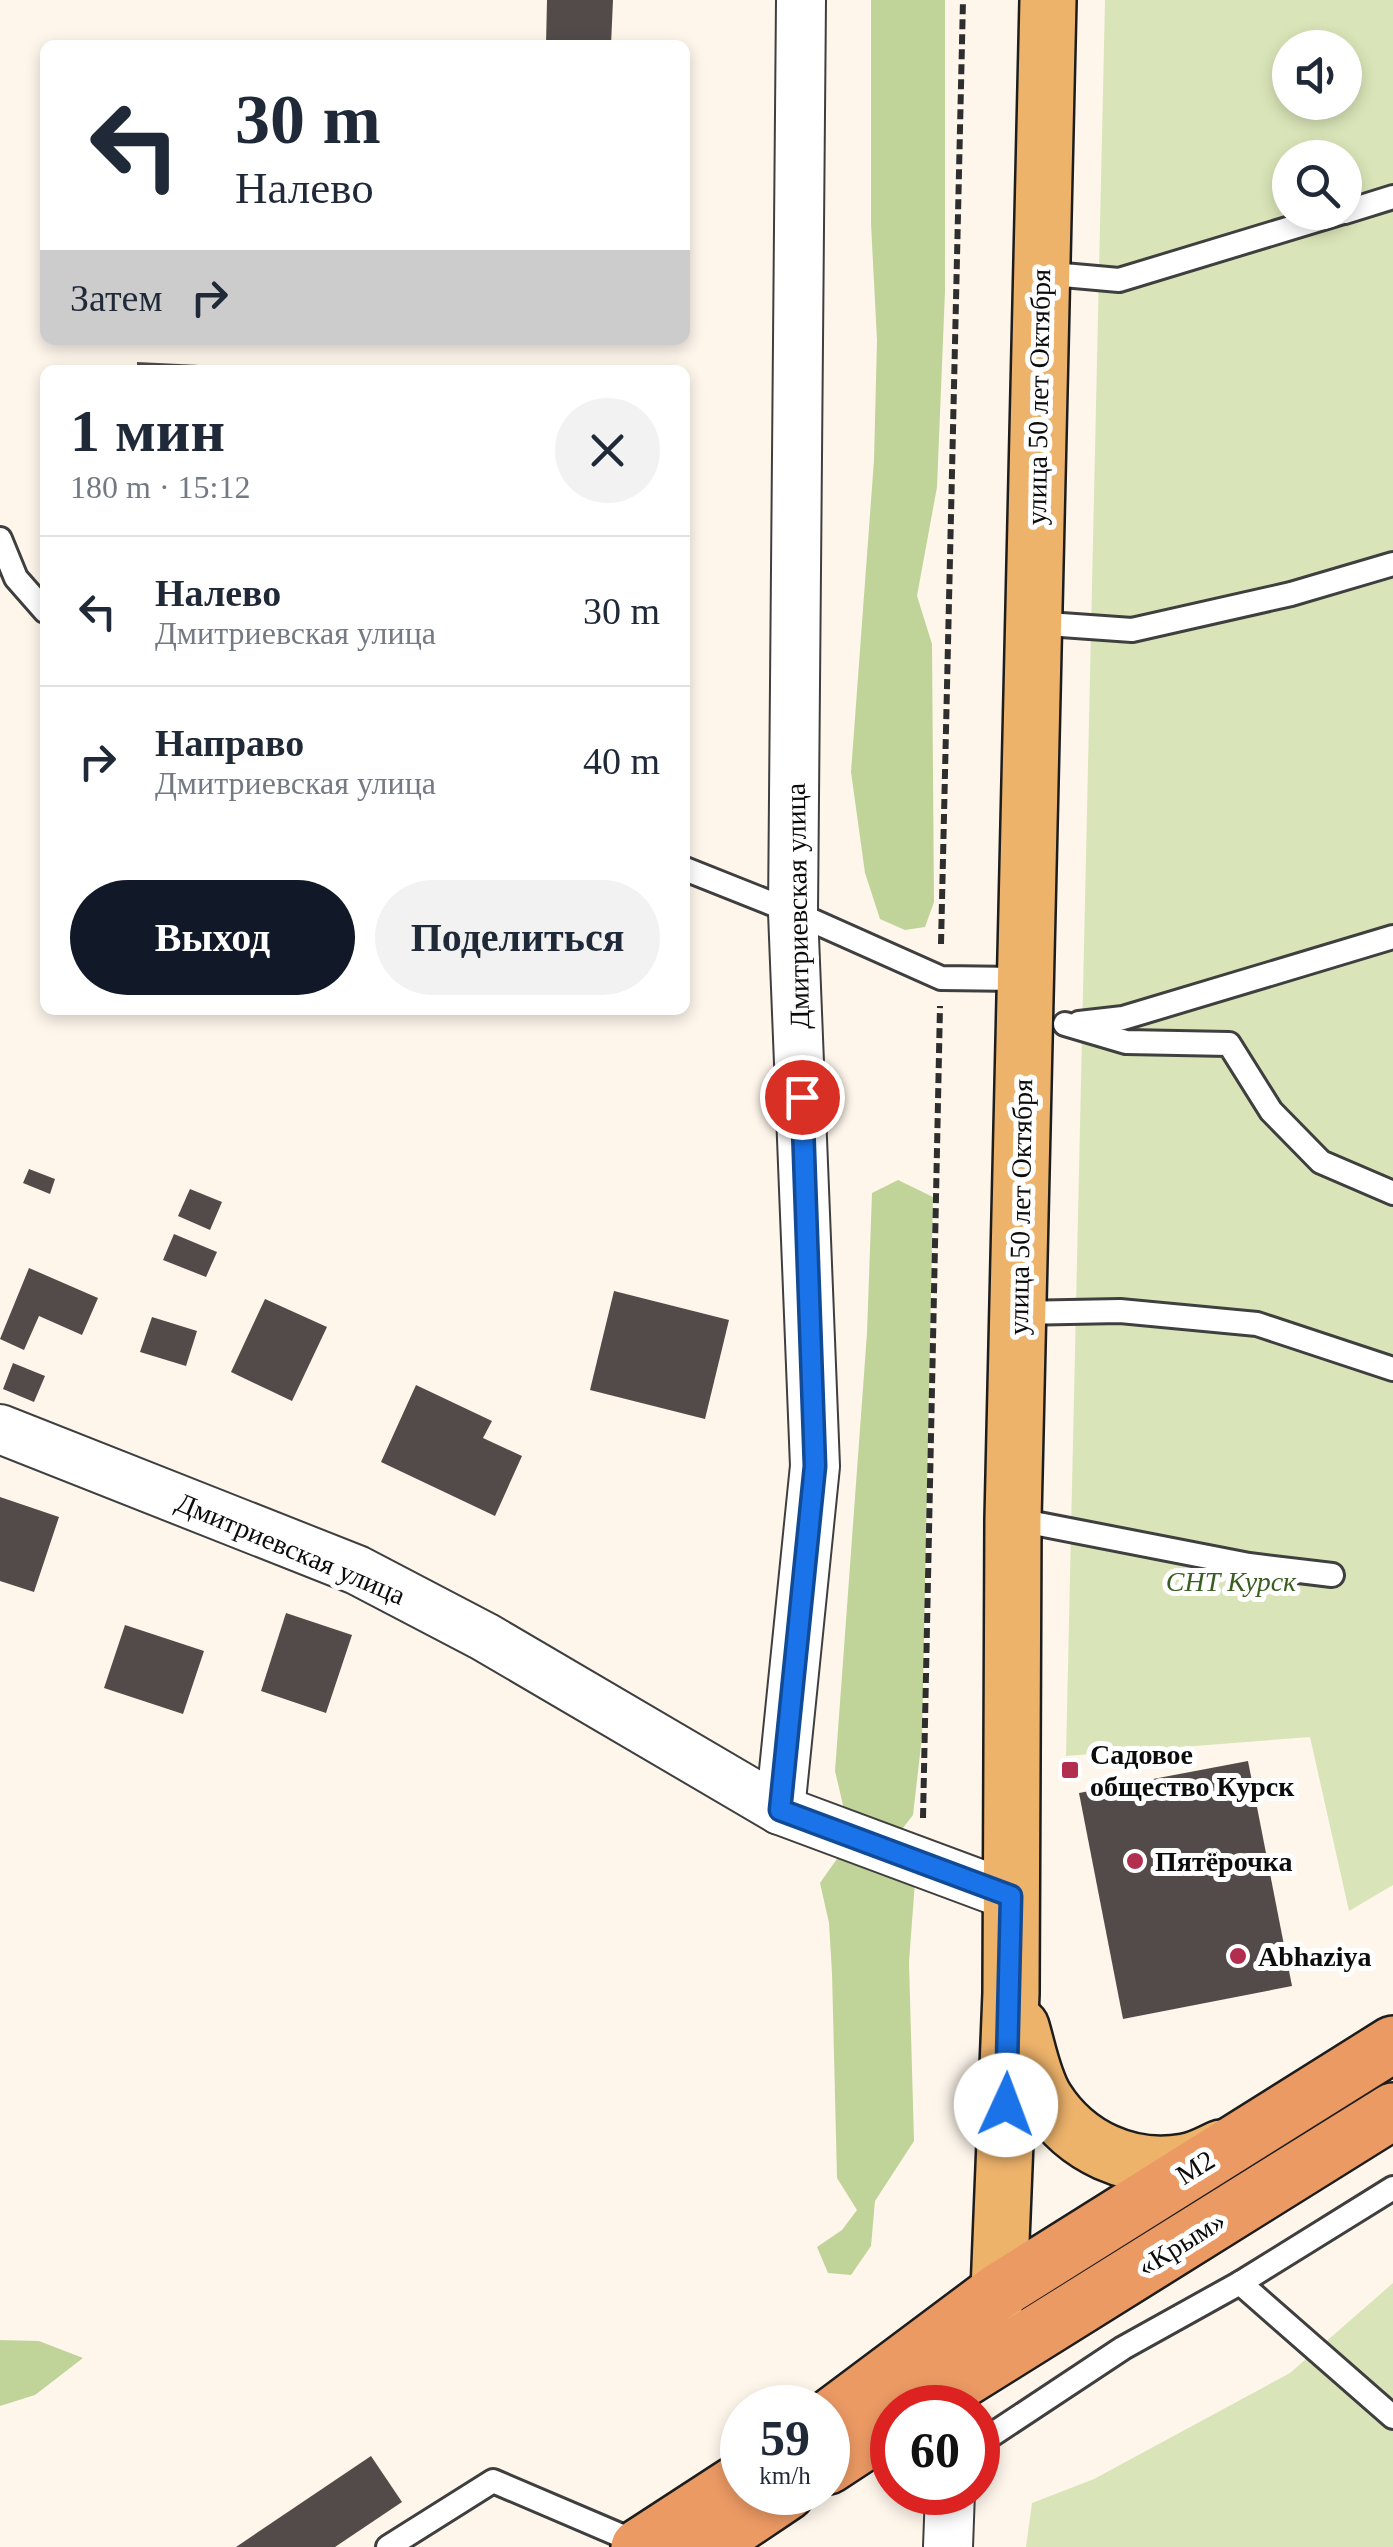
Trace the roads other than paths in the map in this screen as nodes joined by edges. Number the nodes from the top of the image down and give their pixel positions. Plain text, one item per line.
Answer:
1 (801, 0) edge
2 (1048, 0) edge
3 (1393, 197) edge
4 (1362, 206) edge
5 (1285, 230) edge
6 (1041, 273) junction
7 (0, 539) edge
8 (1393, 564) edge
9 (40, 605) edge
10 (1034, 623) junction
11 (690, 871) edge
12 (792, 912) junction
13 (1393, 938) edge
14 (1038, 1011) junction
15 (1393, 1193) edge
16 (1018, 1313) junction
17 (1393, 1369) edge
18 (0, 1429) edge
19 (1013, 1519) junction
20 (1332, 1575) dead end
21 (780, 1810) junction
22 (1011, 1896) junction
23 (1011, 1994) junction
24 (1393, 2044) edge
25 (1393, 2111) edge
26 (1229, 2145) junction
27 (1393, 2188) edge
28 (1240, 2282) junction
29 (999, 2291) junction
30 (968, 2385) edge
31 (974, 2385) edge
32 (850, 2403) edge
33 (1393, 2417) edge
34 (1000, 2429) edge
35 (720, 2494) edge
36 (752, 2515) edge
37 (949, 2515) edge
38 (641, 2546) edge
39 (388, 2547) edge
40 (704, 2547) edge
41 (948, 2547) edge

1 - 12 street, Дмитриевская улица
2 - 6 main road, улица 50 лет Октября
3 - 4 lane
5 - 6 lane
6 - 10 main road, улица 50 лет Октября
7 - 9 lane
8 - 10 lane
10 - 14 main road, улица 50 лет Октября
11 - 12 lane
12 - 14 lane
12 - 21 street, Дмитриевская улица
13 - 14 lane
14 - 15 lane
14 - 16 main road, улица 50 лет Октября
16 - 17 lane
16 - 19 main road, улица 50 лет Октября
18 - 21 street, Дмитриевская улица
19 - 20 lane
19 - 22 main road, улица 50 лет Октября
21 - 22 street, Дмитриевская улица
22 - 23 main road, улица 50 лет Октября
23 - 26 main road
23 - 29 main road, улица 50 лет Октября
24 - 26 highway, М2
25 - 31 highway, «Крым»
26 - 29 highway, М2
27 - 28 lane
28 - 33 lane
28 - 34 lane
29 - 30 main road, улица 50 лет Октября
29 - 32 highway, М2
35 - 38 highway
36 - 40 highway
37 - 41 street
38 - 39 lane

